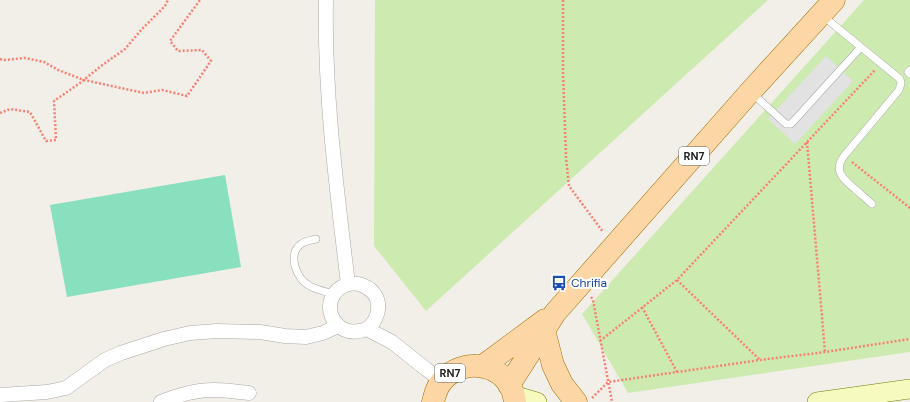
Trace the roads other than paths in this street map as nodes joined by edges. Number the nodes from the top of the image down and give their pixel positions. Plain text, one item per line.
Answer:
1 (326, 0) edge
2 (827, 7) edge
3 (861, 47) junction
4 (910, 70) edge
5 (910, 74) edge
6 (750, 92) junction
7 (872, 204) dead end
8 (316, 239) dead end
9 (348, 284) junction
10 (334, 294) junction
11 (550, 321) junction
12 (372, 324) junction
13 (338, 326) junction
14 (483, 366) junction
15 (442, 380) junction
16 (910, 389) edge
17 (249, 393) dead end
18 (0, 394) edge
19 (512, 394) edge
20 (184, 398) edge
21 (161, 402) edge
22 (433, 402) edge
23 (537, 402) edge
24 (576, 402) edge
25 (817, 402) edge

1 - 9 street
2 - 3 lane
2 - 6 main road, RN7
3 - 6 lane
3 - 7 lane
4 - 5 lane
6 - 11 main road, RN7
8 - 10 lane
9 - 10 street
9 - 12 street
10 - 13 street
11 - 14 main road, RN7
11 - 19 main road, RN7
11 - 24 main road
12 - 13 street
12 - 15 street
13 - 18 street
14 - 15 main road, RN7
14 - 19 main road, RN7
15 - 22 main road, RN7
16 - 25 main road
17 - 20 street
19 - 23 main road
20 - 21 street

